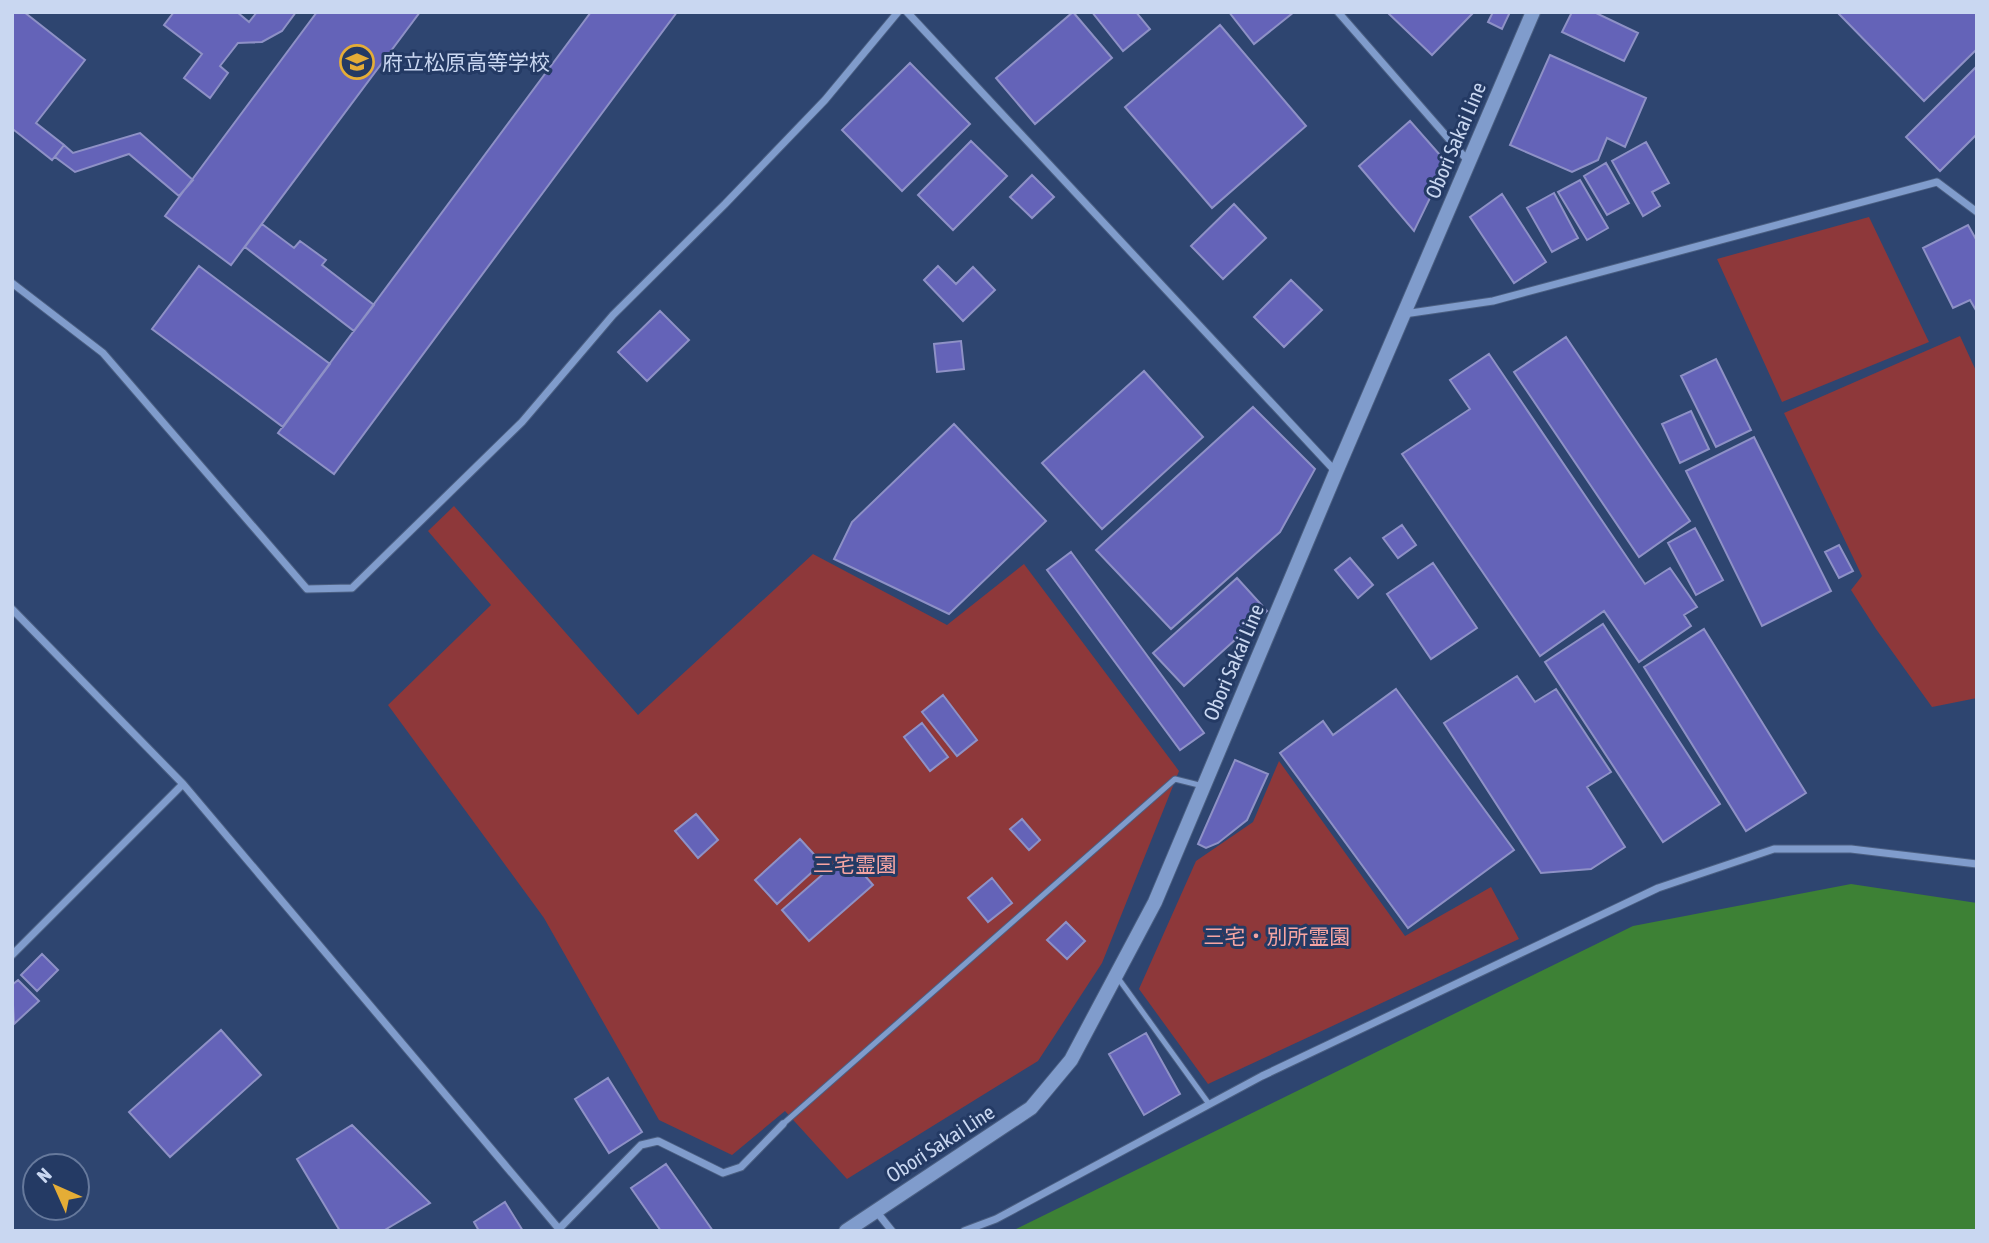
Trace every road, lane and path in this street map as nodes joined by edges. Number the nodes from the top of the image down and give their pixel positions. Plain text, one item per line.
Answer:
1 (898, 12) edge
2 (907, 12) edge
3 (1338, 12) edge
4 (1533, 12) edge
5 (1469, 162) junction
6 (1977, 212) edge
7 (12, 283) edge
8 (1403, 314) junction
9 (1336, 472) junction
10 (12, 610) edge
11 (183, 784) junction
12 (1204, 786) junction
13 (1977, 864) edge
14 (12, 955) edge
15 (1116, 975) junction
16 (1209, 1104) junction
17 (783, 1124) joint
18 (876, 1210) junction
19 (559, 1230) edge
20 (846, 1231) edge
21 (892, 1231) edge
22 (964, 1231) edge

1 - 7 street
2 - 9 street
3 - 5 street
4 - 5 main road, Obori Sakai Line
5 - 8 main road, Obori Sakai Line
6 - 8 street
8 - 9 main road, Obori Sakai Line
9 - 12 main road, Obori Sakai Line
10 - 11 street
11 - 14 street
11 - 19 street
12 - 15 main road, Obori Sakai Line
12 - 17 lane
13 - 16 street
15 - 16 lane
15 - 18 main road, Obori Sakai Line
16 - 22 street
17 - 19 street
18 - 20 main road, Obori Sakai Line
18 - 21 street

